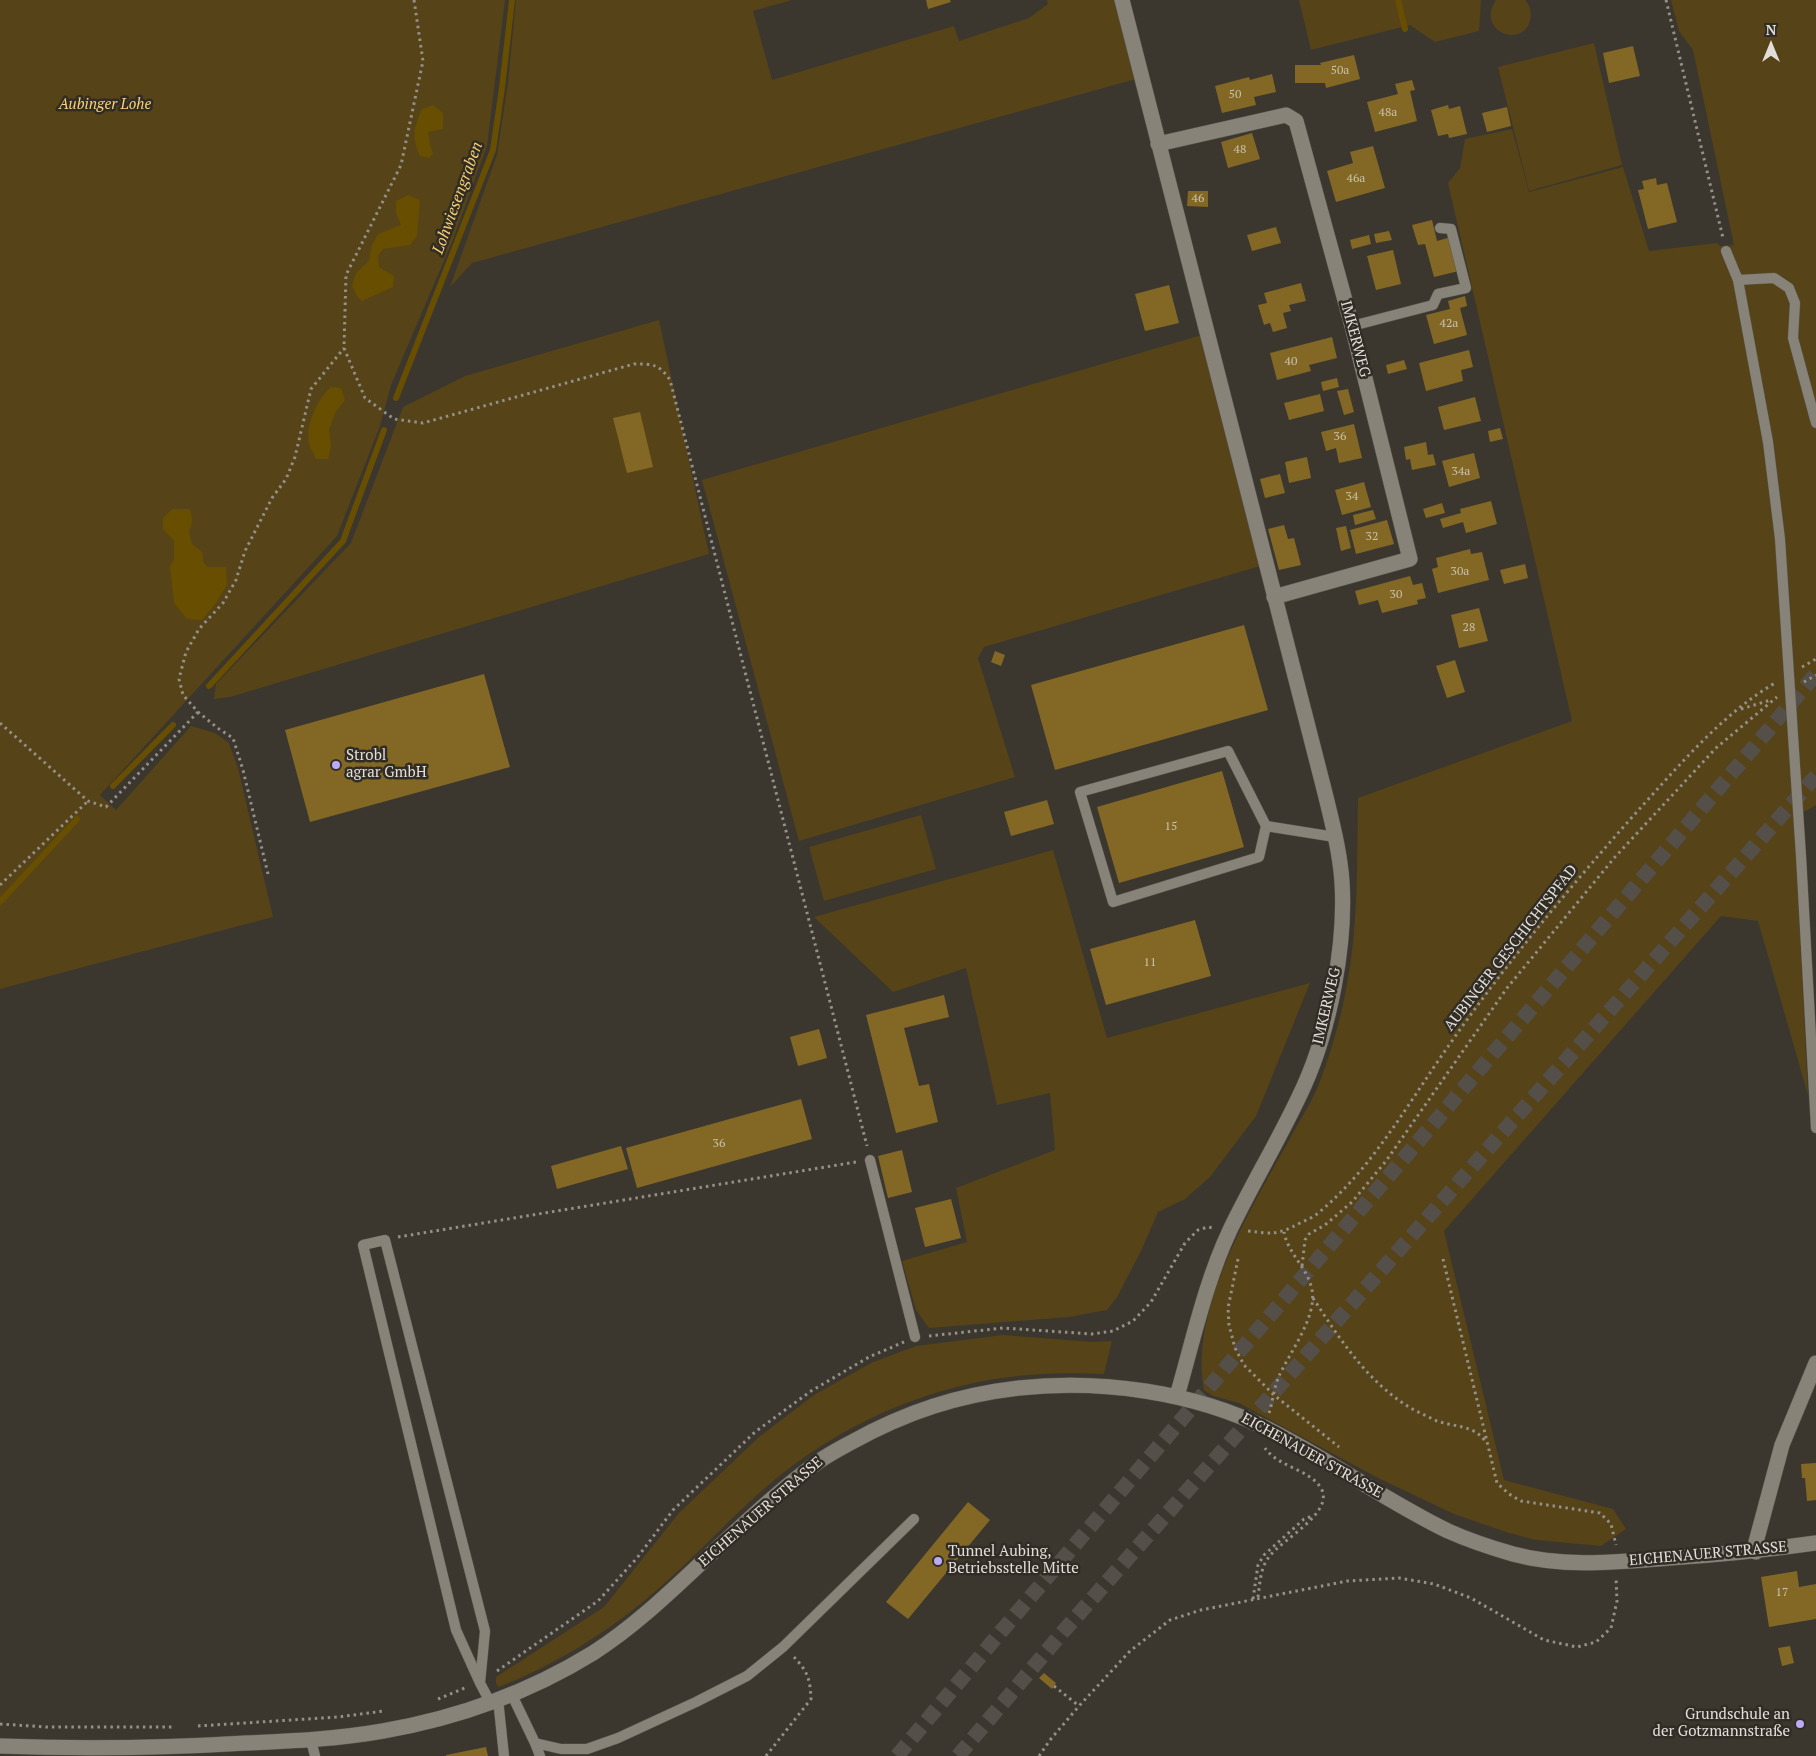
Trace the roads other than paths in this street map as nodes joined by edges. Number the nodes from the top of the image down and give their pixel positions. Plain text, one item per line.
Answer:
1 (1122, 0) edge
2 (1158, 144) junction
3 (1440, 228) dead end
4 (1726, 251) road end
5 (1738, 280) junction
6 (1352, 326) junction
7 (1816, 423) edge
8 (1274, 597) junction
9 (1266, 826) junction
10 (1335, 838) junction
11 (1816, 1128) edge
12 (870, 1160) road end
13 (915, 1338) road end
14 (1816, 1363) edge
15 (1177, 1396) junction
16 (914, 1519) dead end
17 (1816, 1543) edge
18 (1756, 1552) junction
19 (480, 1683) junction
20 (500, 1699) junction
21 (311, 1740) junction
22 (536, 1743) junction
23 (0, 1746) edge
24 (315, 1756) edge
25 (504, 1756) edge
26 (540, 1756) edge

1 - 2 street, IMKERWEG
2 - 6 street, IMKERWEG
2 - 8 street, IMKERWEG
3 - 6 lane
4 - 5 lane
5 - 7 lane
5 - 11 lane
6 - 8 street, IMKERWEG
8 - 10 street, IMKERWEG
9 - 9 lane
9 - 10 lane
10 - 15 street, IMKERWEG
12 - 13 lane
14 - 18 street
15 - 18 street, EICHENAUER STRASSE
15 - 20 street, EICHENAUER STRASSE
16 - 22 lane
17 - 18 street, EICHENAUER STRASSE
19 - 19 lane
19 - 20 lane
20 - 21 street, EICHENAUER STRASSE
20 - 22 lane
20 - 25 lane
21 - 23 street, EICHENAUER STRASSE
21 - 24 lane
22 - 26 lane

